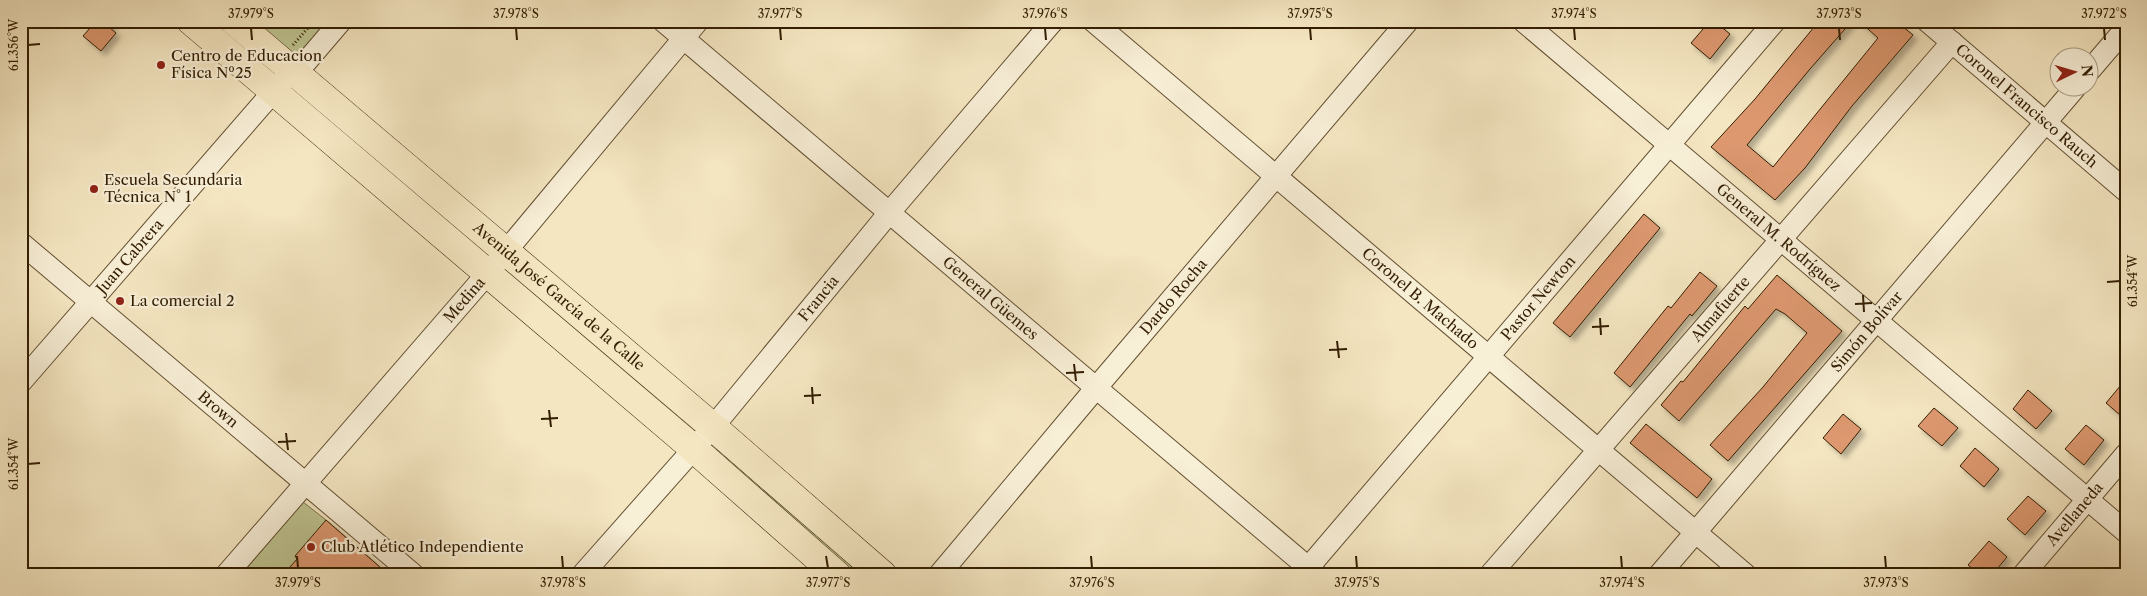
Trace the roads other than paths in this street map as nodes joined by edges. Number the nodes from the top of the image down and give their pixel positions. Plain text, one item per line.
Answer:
1 (191, 21) edge
2 (234, 21) edge
3 (341, 21) edge
4 (664, 21) edge
5 (698, 21) edge
6 (1053, 21) edge
7 (1093, 21) edge
8 (1408, 21) edge
9 (1523, 21) edge
10 (1775, 21) edge
11 (1927, 21) edge
12 (2126, 28) edge
13 (684, 38) junction
14 (1952, 42) junction
15 (2100, 58) edge
16 (286, 65) junction
17 (275, 91) junction
18 (2066, 98) edge
19 (2045, 123) junction
20 (1669, 145) junction
21 (1276, 176) junction
22 (2126, 191) edge
23 (889, 213) junction
24 (1781, 240) junction
25 (21, 243) edge
26 (504, 252) junction
27 (487, 274) junction
28 (90, 301) junction
29 (1876, 320) junction
30 (1488, 356) junction
31 (21, 382) edge
32 (1096, 388) junction
33 (713, 427) junction
34 (693, 448) junction
35 (1598, 449) junction
36 (2126, 454) edge
37 (305, 482) junction
38 (2087, 499) junction
39 (1696, 532) junction
40 (2126, 532) edge
41 (1309, 572) edge
42 (226, 575) edge
43 (414, 575) edge
44 (582, 575) edge
45 (837, 575) edge
46 (883, 575) edge
47 (939, 575) edge
48 (1490, 575) edge
49 (1659, 575) edge
50 (1746, 575) edge
51 (2023, 575) edge

1 - 17 main road, Avenida José García de la Calle
2 - 16 main road, Avenida José García de la Calle
3 - 16 street, Juan Cabrera
4 - 13 street, General Güemes
5 - 13 street, Medina
6 - 23 street, Francia
7 - 21 street, Coronel B. Machado
8 - 21 street, Dardo Rocha
9 - 20 street, General M. Rodríguez
10 - 20 street, Pastor Newton
11 - 14 street, Coronel Francisco Rauch
12 - 15 street
13 - 23 street, General Güemes
13 - 26 street, Medina
14 - 19 street, Coronel Francisco Rauch
14 - 24 street, Almafuerte
16 - 17 street, Juan Cabrera
16 - 26 main road, Avenida José García de la Calle
17 - 27 main road, Avenida José García de la Calle
17 - 28 street, Juan Cabrera
18 - 19 street, Simón Bolívar
19 - 22 street, Coronel Francisco Rauch
19 - 29 street, Simón Bolívar
20 - 24 street, General M. Rodríguez
20 - 30 street, Pastor Newton
21 - 30 street, Coronel B. Machado
21 - 32 street, Dardo Rocha
23 - 32 street, General Güemes
23 - 33 street, Francia
24 - 29 street, General M. Rodríguez
24 - 35 street, Almafuerte
25 - 28 street, Brown
26 - 27 street, Medina
26 - 33 main road, Avenida José García de la Calle
27 - 34 main road, Avenida José García de la Calle
27 - 37 street, Medina
28 - 31 street, Juan Cabrera
28 - 37 street, Brown
29 - 38 street, General M. Rodríguez
29 - 39 street, Simón Bolívar
30 - 35 street, Coronel B. Machado
30 - 41 street, Pastor Newton
32 - 41 street, General Güemes
32 - 47 street, Dardo Rocha
33 - 34 street, Francia
33 - 46 main road, Avenida José García de la Calle
34 - 44 street, Francia
34 - 45 main road, Avenida José García de la Calle
35 - 39 street, Coronel B. Machado
35 - 48 street, Almafuerte
36 - 38 street, Avellaneda
37 - 42 street, Medina
37 - 43 street, Brown
38 - 40 street, General M. Rodríguez
38 - 51 street, Avellaneda
39 - 49 street, Simón Bolívar
39 - 50 street, Coronel B. Machado

